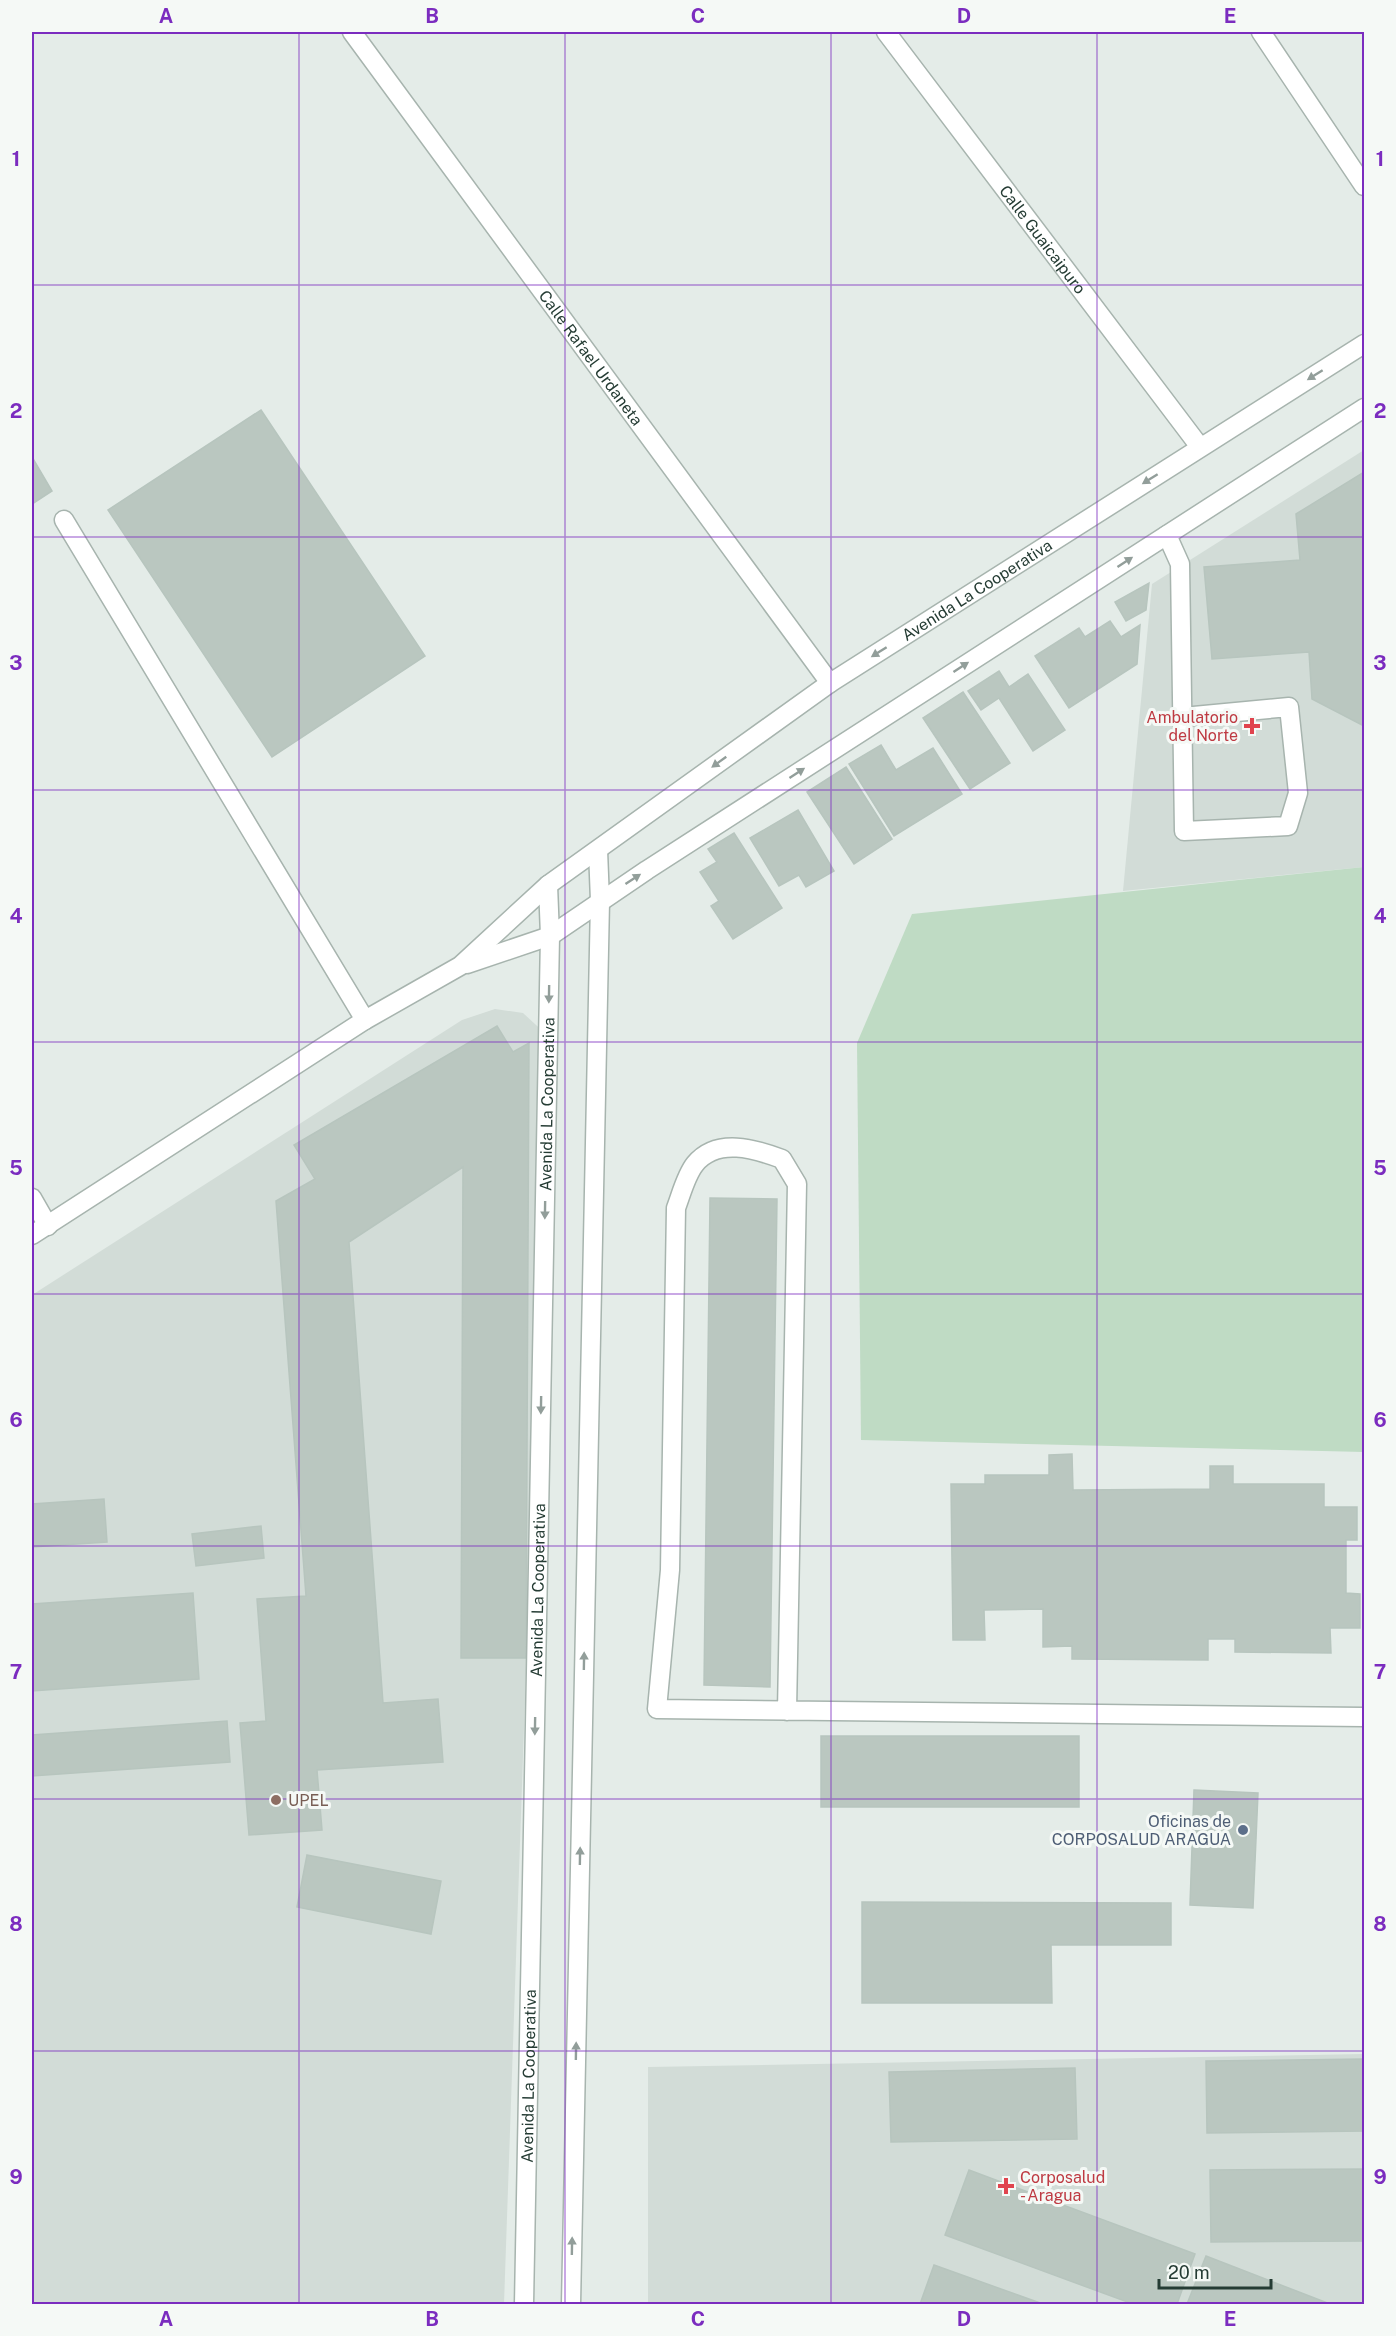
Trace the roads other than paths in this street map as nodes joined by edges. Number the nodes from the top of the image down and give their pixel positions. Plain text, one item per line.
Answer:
1 (352, 32) edge
2 (886, 32) edge
3 (1261, 32) edge
4 (1365, 186) edge
5 (1365, 344) edge
6 (1365, 408) edge
7 (1200, 447) junction
8 (64, 520) dead end
9 (1167, 535) junction
10 (830, 683) junction
11 (1184, 717) junction
12 (598, 850) junction
13 (548, 885) junction
14 (600, 901) junction
15 (550, 936) junction
16 (460, 966) junction
17 (365, 1020) junction
18 (32, 1198) edge
19 (48, 1226) junction
20 (32, 1235) edge
21 (787, 1711) junction
22 (1365, 1717) edge
23 (524, 2304) edge
24 (571, 2304) edge

1 - 10 street, Calle Rafael Urdaneta
2 - 7 street, Calle Guaicaipuro
3 - 4 street
5 -> 7 street, Avenida La Cooperativa
6 - 9 street
7 -> 10 street, Avenida La Cooperativa
8 - 17 street
9 - 11 street
14 -> 9 street
10 -> 12 street, Avenida La Cooperativa
11 - 11 street
12 - 13 street, Avenida La Cooperativa
12 - 14 street
13 - 15 street, Avenida La Cooperativa
13 - 16 street, Avenida La Cooperativa
14 - 15 street
24 -> 14 street
15 - 16 street
15 -> 23 street, Avenida La Cooperativa
16 - 17 street, Avenida La Cooperativa
17 - 19 street, Avenida La Cooperativa
18 - 19 street
19 - 20 street, Avenida La Cooperativa
21 - 21 street
21 - 22 street

